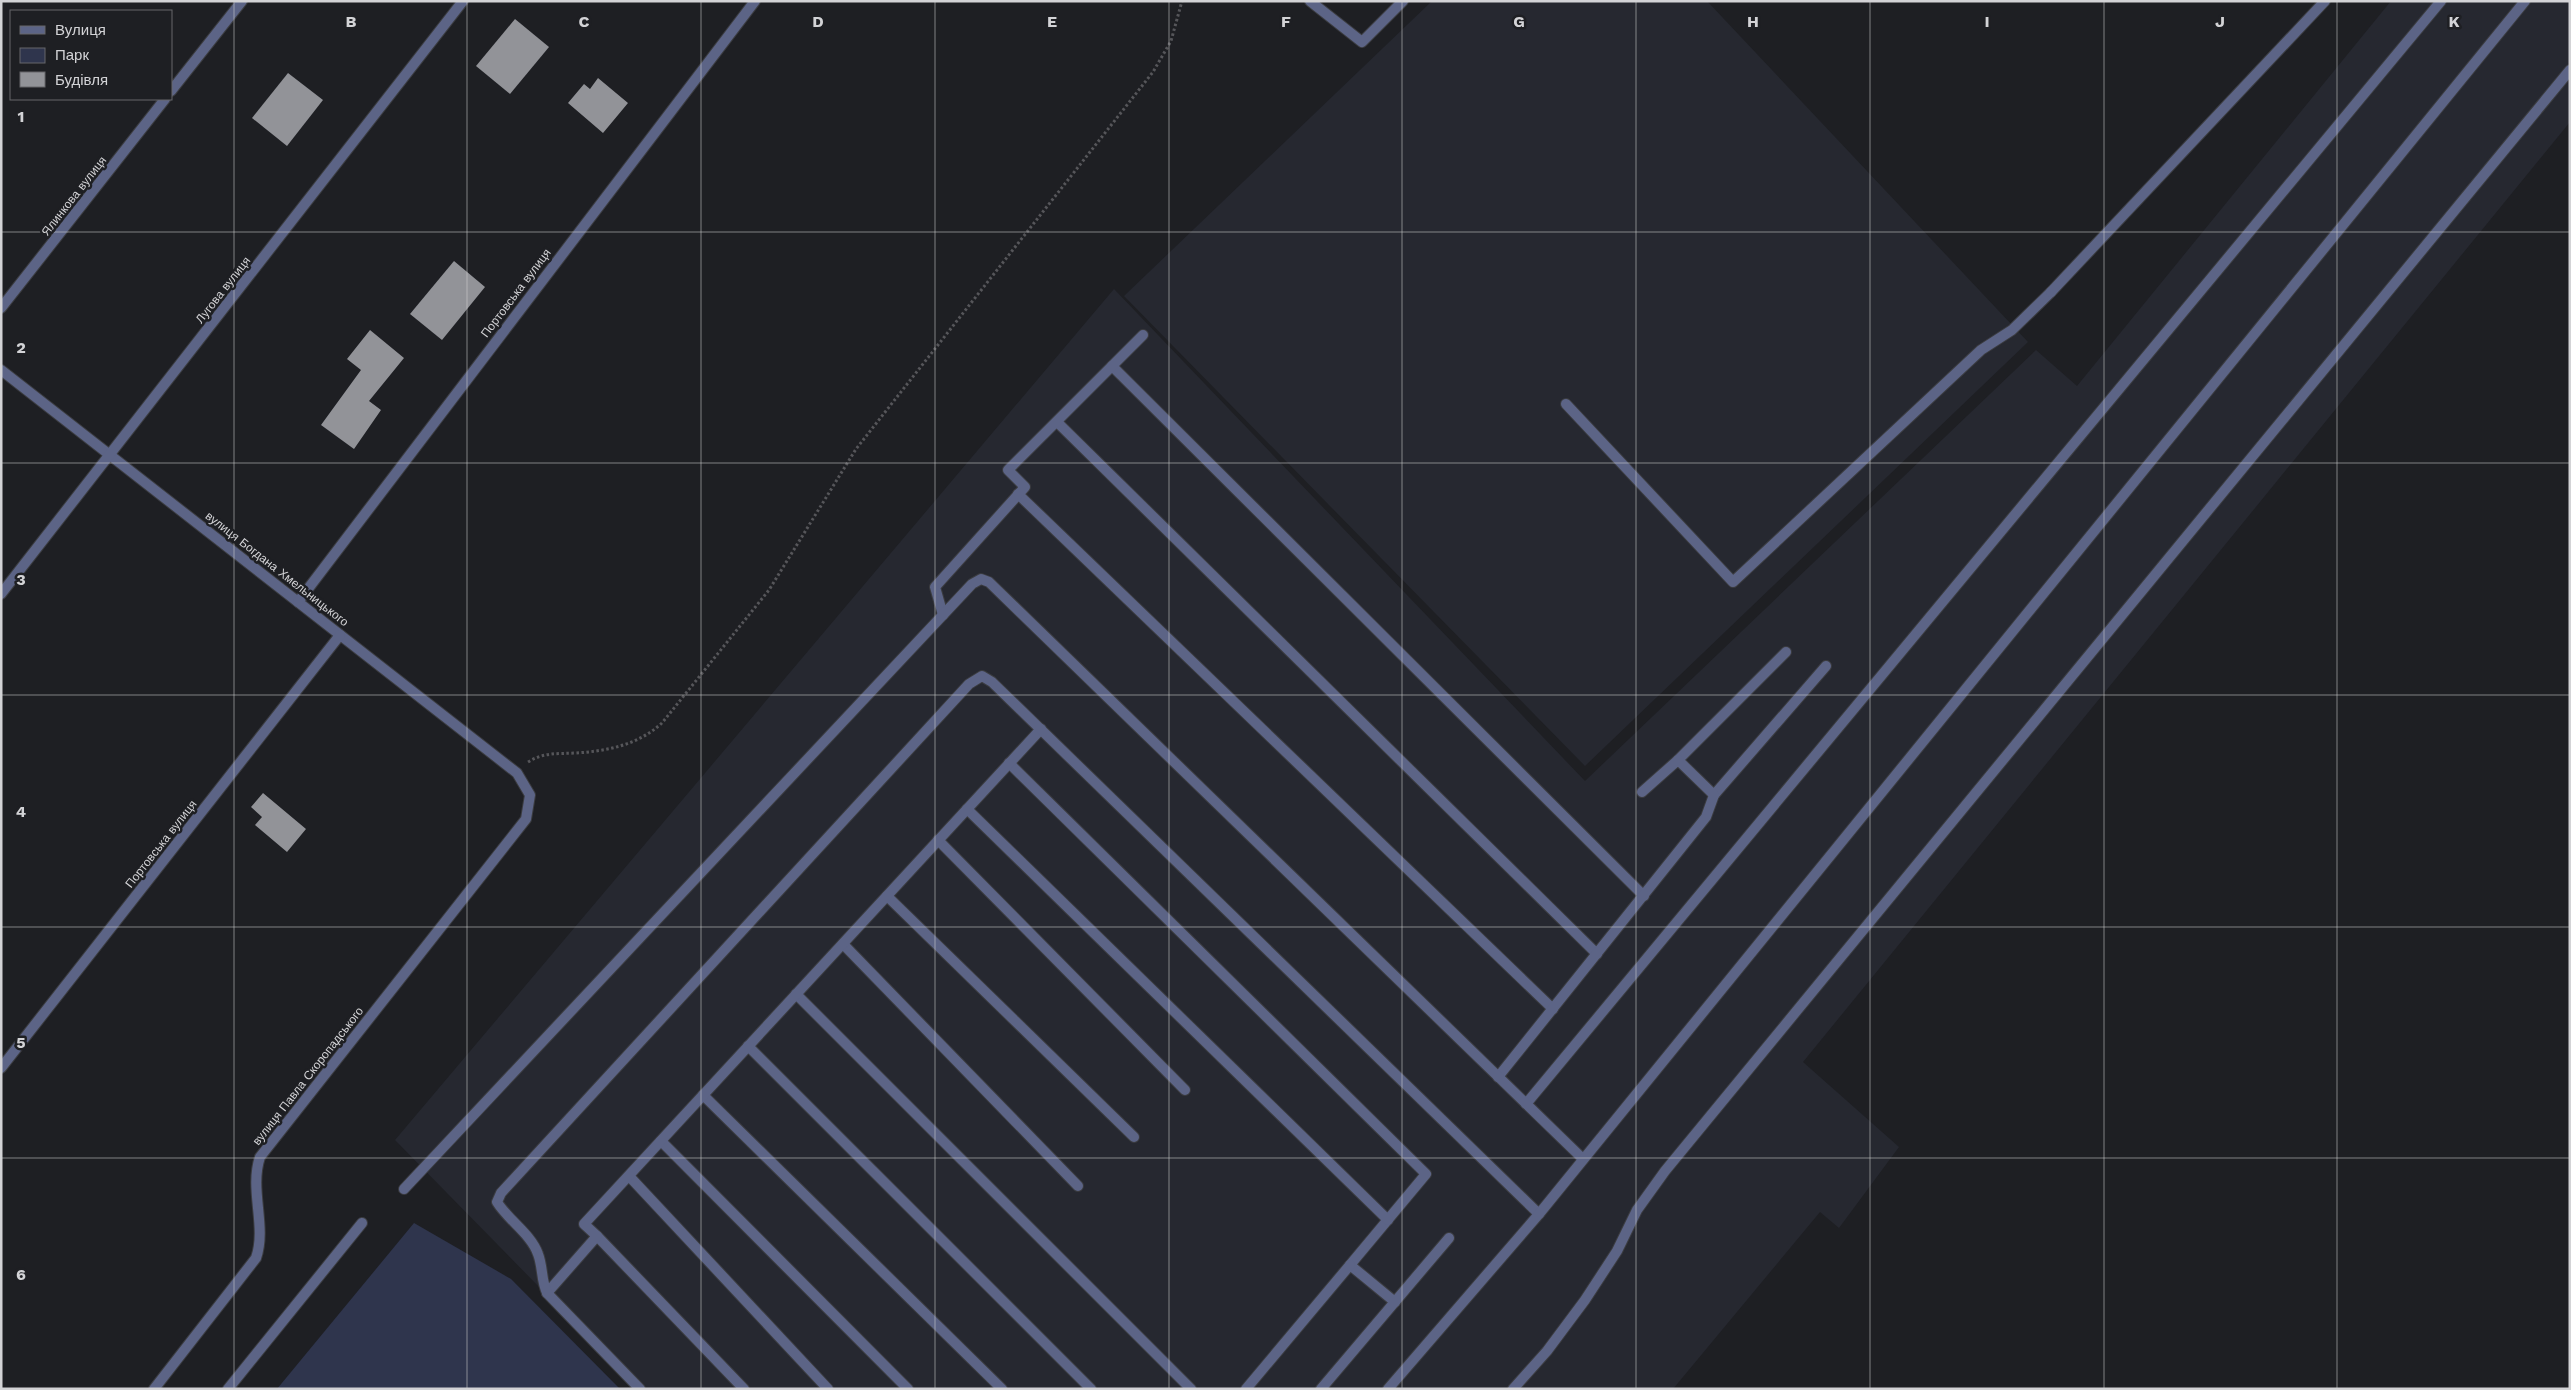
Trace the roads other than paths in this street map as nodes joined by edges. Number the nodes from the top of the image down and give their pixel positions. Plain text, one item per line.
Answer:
1 (242, 1) edge
2 (463, 1) edge
3 (755, 1) edge
4 (1310, 1) edge
5 (1403, 1) edge
6 (2325, 1) edge
7 (2441, 1) edge
8 (2525, 1) edge
9 (2570, 70) edge
10 (172, 90) edge
11 (165, 100) edge
12 (1, 308) edge
13 (1143, 336) dead end
14 (1112, 366) junction
15 (1, 370) edge
16 (1566, 404) dead end
17 (1057, 422) junction
18 (111, 455) junction
19 (1018, 494) junction
20 (1, 594) edge
21 (298, 602) junction
22 (943, 615) junction
23 (340, 635) junction
24 (1786, 652) dead end
25 (1826, 666) dead end
26 (1041, 729) junction
27 (1678, 760) junction
28 (1009, 763) junction
29 (1642, 792) dead end
30 (530, 794) joint
31 (1714, 796) junction
32 (967, 809) junction
33 (938, 840) junction
34 (887, 896) junction
35 (1644, 896) junction
36 (842, 944) junction
37 (1597, 954) junction
38 (796, 994) junction
39 (1553, 1009) junction
40 (748, 1046) junction
41 (1, 1068) edge
42 (1498, 1077) junction
43 (1185, 1090) dead end
44 (703, 1095) junction
45 (1526, 1104) junction
46 (1134, 1137) dead end
47 (661, 1141) junction
48 (1583, 1160) junction
49 (629, 1176) junction
50 (1078, 1186) dead end
51 (404, 1189) dead end
52 (1539, 1214) junction
53 (1388, 1220) junction
54 (362, 1223) dead end
55 (597, 1236) junction
56 (1449, 1238) dead end
57 (1350, 1265) junction
58 (547, 1293) junction
59 (1395, 1302) junction
60 (154, 1389) edge
61 (228, 1389) edge
62 (640, 1389) edge
63 (744, 1389) edge
64 (828, 1389) edge
65 (908, 1389) edge
66 (1002, 1389) edge
67 (1091, 1389) edge
68 (1191, 1389) edge
69 (1246, 1389) edge
70 (1321, 1389) edge
71 (1388, 1389) edge
72 (1513, 1389) edge

1 - 10 street
2 - 18 street, Лугова вулиця
3 - 21 street, Портовська вулиця
4 - 5 street
6 - 16 street
7 - 45 street
8 - 48 street
9 - 72 street
11 - 12 street, Ялинкова вулиця
13 - 14 street
14 - 17 street
14 - 35 street
15 - 18 street, вулиця Богдана Хмельницького
17 - 19 street
17 - 37 street
18 - 20 street, Лугова вулиця
18 - 21 street, вулиця Богдана Хмельницького
19 - 22 street
19 - 39 street
21 - 23 street, вулиця Богдана Хмельницького
22 - 42 street
22 - 51 street
23 - 30 street, вулиця Богдана Хмельницького
23 - 41 street, Портовська вулиця
24 - 27 street
25 - 31 street
26 - 28 street
26 - 52 street
26 - 58 street
27 - 29 street
27 - 31 street
28 - 32 street
28 - 53 street
30 - 60 street, вулиця Павла Скоропадського
31 - 35 street
32 - 33 street
32 - 53 street
33 - 34 street
33 - 43 street
34 - 36 street
34 - 46 street
35 - 37 street
36 - 38 street
36 - 50 street
37 - 39 street
38 - 40 street
38 - 68 street
39 - 42 street
40 - 44 street
40 - 67 street
42 - 45 street
44 - 47 street
44 - 66 street
45 - 48 street
47 - 49 street
47 - 65 street
48 - 52 street
49 - 55 street
49 - 64 street
52 - 71 street
53 - 57 street
54 - 61 street
55 - 58 street
55 - 63 street
56 - 59 street
57 - 59 street
57 - 69 street
58 - 62 street
59 - 70 street

